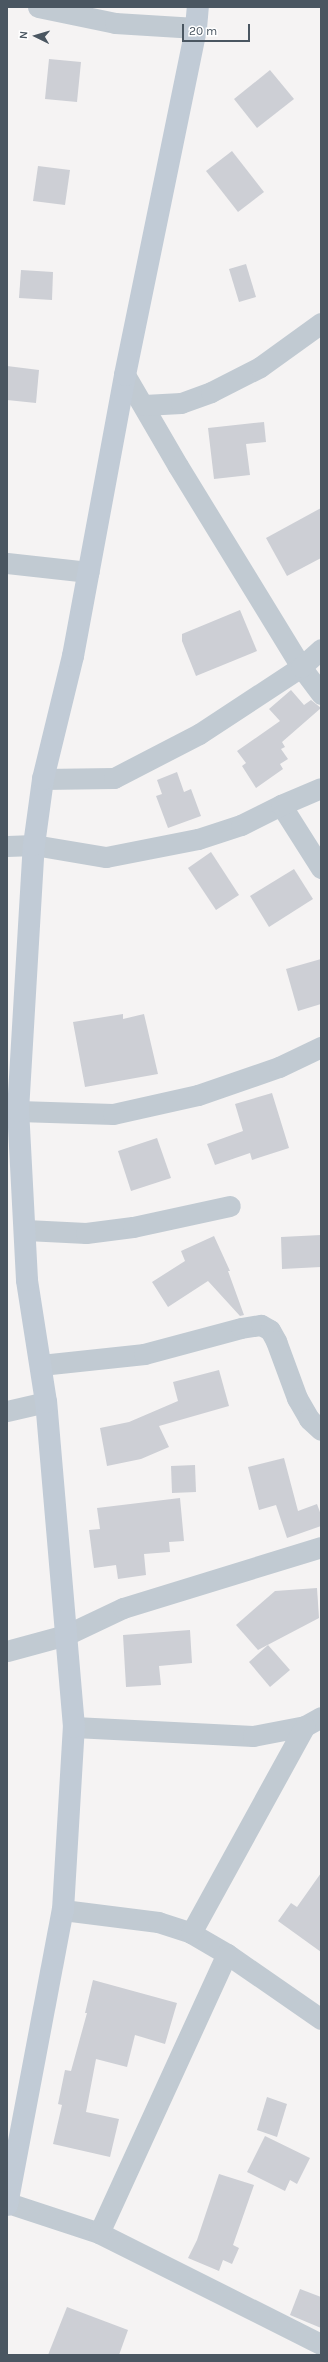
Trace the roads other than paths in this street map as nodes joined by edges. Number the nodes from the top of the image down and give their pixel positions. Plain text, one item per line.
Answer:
1 (38, 7) edge
2 (198, 7) edge
3 (196, 28) junction
4 (321, 322) edge
5 (125, 375) junction
6 (144, 405) junction
7 (7, 563) edge
8 (89, 572) junction
9 (321, 649) edge
10 (301, 667) junction
11 (321, 694) edge
12 (43, 779) junction
13 (321, 788) edge
14 (281, 805) junction
15 (34, 845) junction
16 (7, 846) edge
17 (321, 868) edge
18 (321, 1047) edge
19 (18, 1111) junction
20 (230, 1206) dead end
21 (26, 1230) junction
22 (41, 1365) junction
23 (46, 1402) junction
24 (7, 1411) edge
25 (321, 1430) edge
26 (321, 1547) edge
27 (66, 1635) junction
28 (7, 1651) edge
29 (313, 1721) edge
30 (74, 1727) junction
31 (63, 1910) junction
32 (191, 1933) junction
33 (227, 1954) junction
34 (321, 2019) edge
35 (7, 2204) edge
36 (99, 2233) junction
37 (321, 2344) edge

1 - 3 street
2 - 3 street
3 - 5 street
4 - 6 street
5 - 6 street
5 - 8 street
6 - 10 street
7 - 8 street
8 - 12 street
9 - 10 street
10 - 11 street
10 - 12 street
12 - 15 street
13 - 14 street
14 - 15 street
14 - 17 street
15 - 16 street
15 - 19 street
18 - 19 street
19 - 21 street
20 - 21 street
21 - 22 street
22 - 23 street
22 - 25 street
23 - 24 street
23 - 27 street
26 - 27 street
27 - 28 street
27 - 30 street
29 - 30 street
29 - 32 street
30 - 31 street
31 - 32 street
31 - 35 street
32 - 33 street
33 - 34 street
33 - 36 street
35 - 36 street
36 - 37 street

